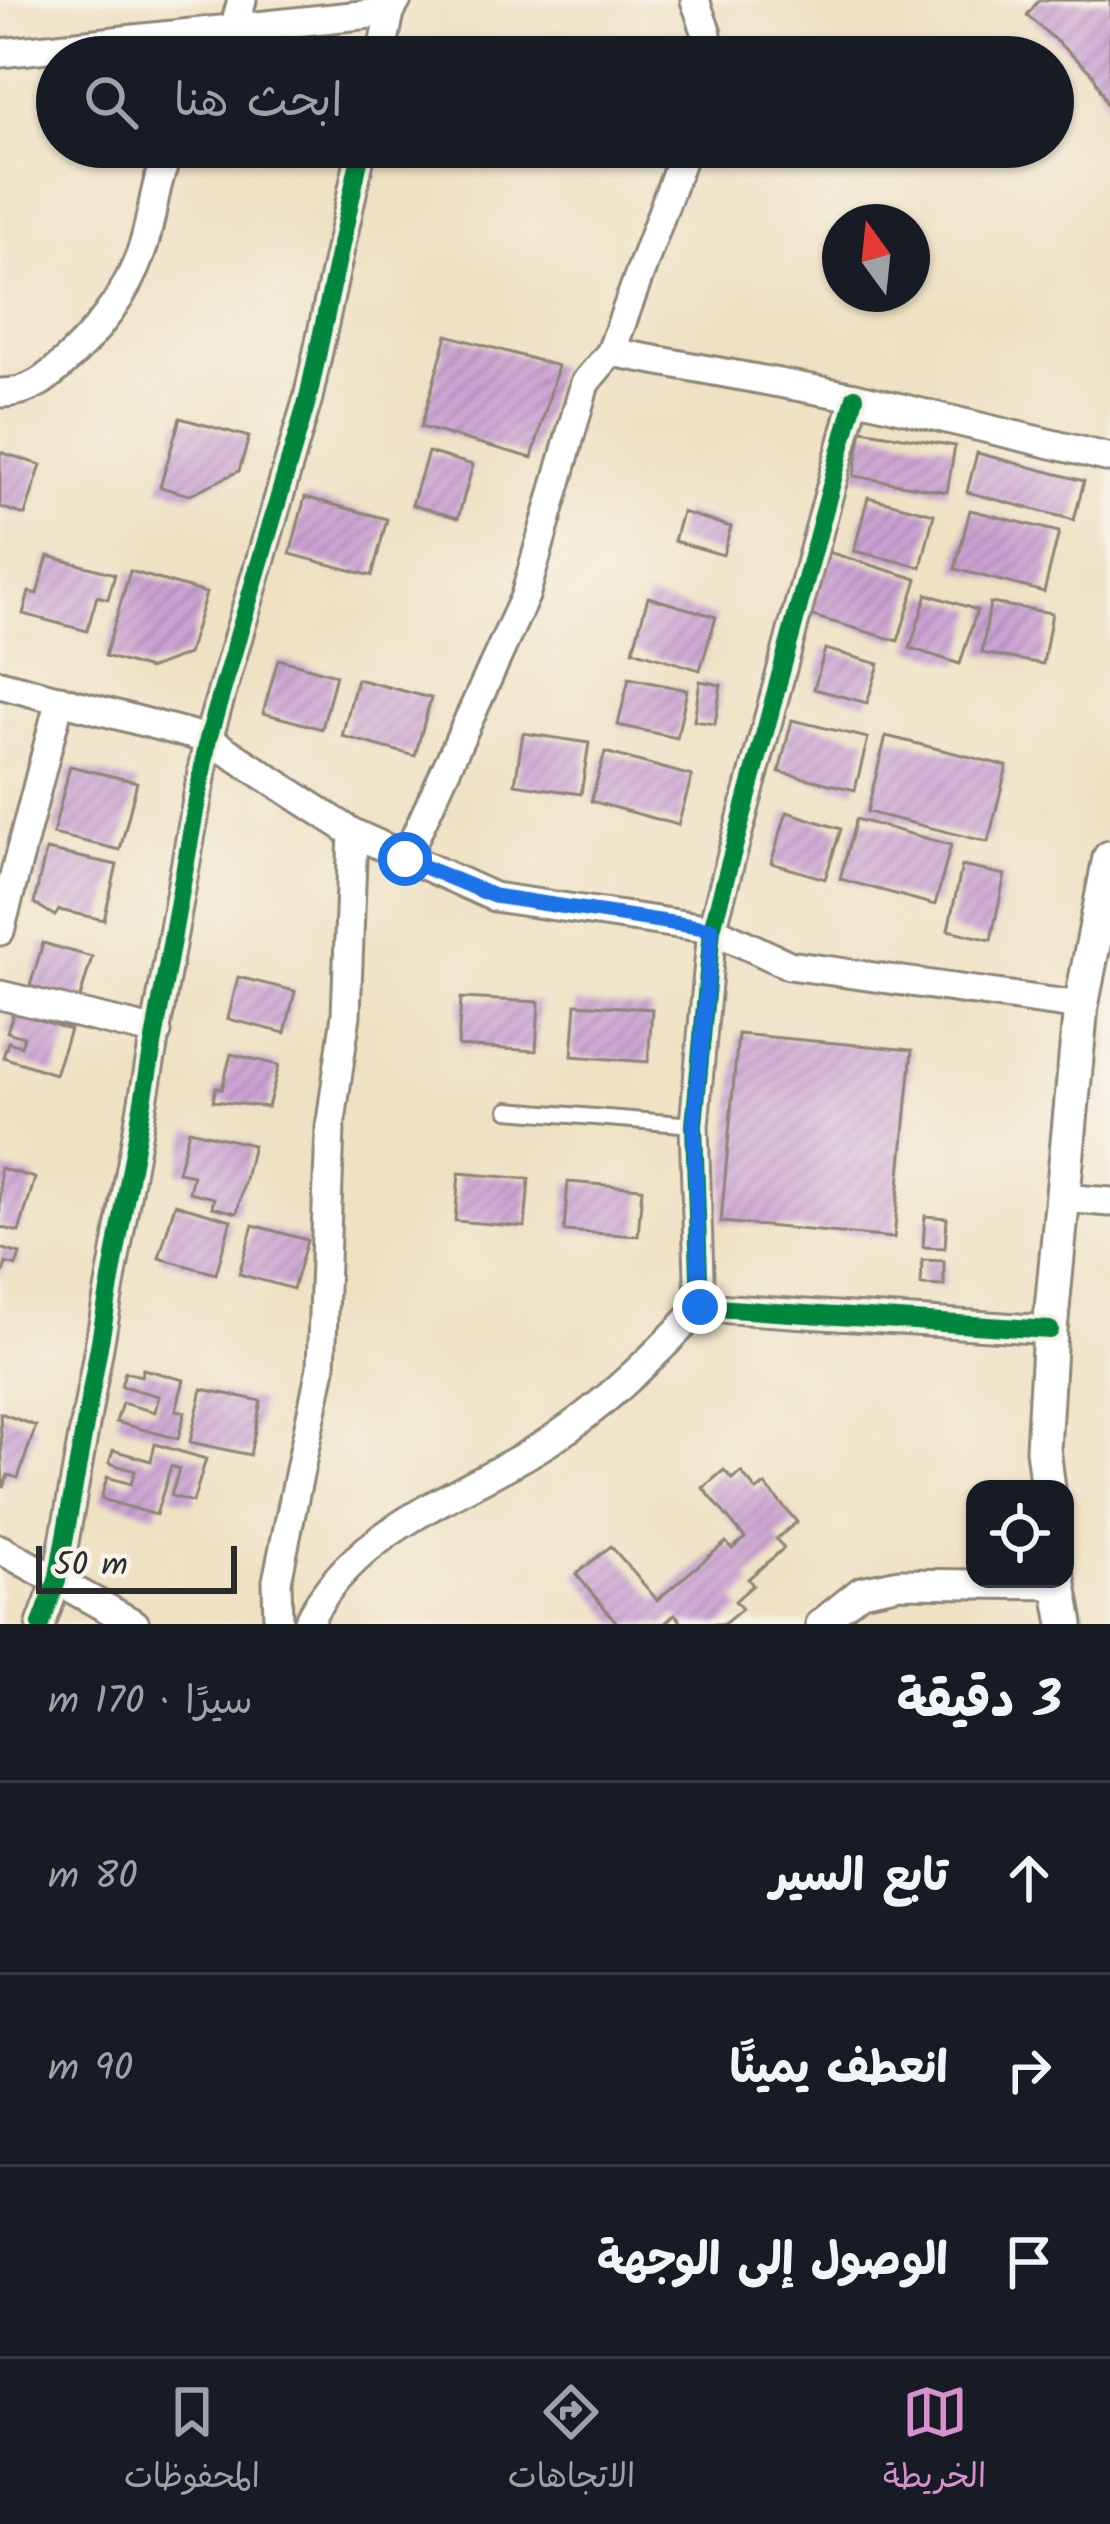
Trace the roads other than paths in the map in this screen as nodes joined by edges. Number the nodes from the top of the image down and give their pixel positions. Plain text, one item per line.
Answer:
1 (695, 0) edge
2 (394, 6) edge
3 (240, 12) edge
4 (148, 36) edge
5 (386, 36) edge
6 (707, 36) edge
7 (36, 50) edge
8 (0, 53) edge
9 (161, 168) edge
10 (357, 168) edge
11 (678, 168) edge
12 (611, 352) junction
13 (0, 393) edge
14 (855, 397) junction
15 (1110, 458) edge
16 (0, 684) edge
17 (60, 699) junction
18 (208, 739) junction
19 (353, 833) junction
20 (1110, 858) edge
21 (405, 859) junction
22 (712, 929) junction
23 (0, 931) edge
24 (0, 995) edge
25 (1081, 1006) junction
26 (157, 1032) junction
27 (508, 1109) dead end
28 (694, 1125) junction
29 (1063, 1198) junction
30 (1110, 1202) edge
31 (700, 1307) junction
32 (1050, 1330) junction
33 (1047, 1480) edge
34 (0, 1549) edge
35 (57, 1581) junction
36 (966, 1583) edge
37 (1059, 1588) edge
38 (41, 1624) edge
39 (135, 1624) edge
40 (278, 1624) edge
41 (307, 1624) edge
42 (820, 1624) edge
43 (1066, 1624) edge

1 - 6 street
2 - 3 street
2 - 5 street
3 - 4 street
7 - 8 street
9 - 13 street
10 - 18 street
11 - 12 street
12 - 14 street
12 - 21 street
14 - 15 street
14 - 22 street
16 - 17 street
17 - 18 street
17 - 23 street
18 - 19 street
18 - 26 street
19 - 21 street
19 - 40 street
20 - 25 street
21 - 22 street
22 - 25 street
22 - 28 street
24 - 26 street
25 - 29 street
26 - 35 street
27 - 28 lane
28 - 31 street
29 - 30 street
29 - 32 street
31 - 32 street
31 - 41 street
32 - 33 street
34 - 35 street
35 - 38 street
35 - 39 street
36 - 42 street
37 - 43 street

